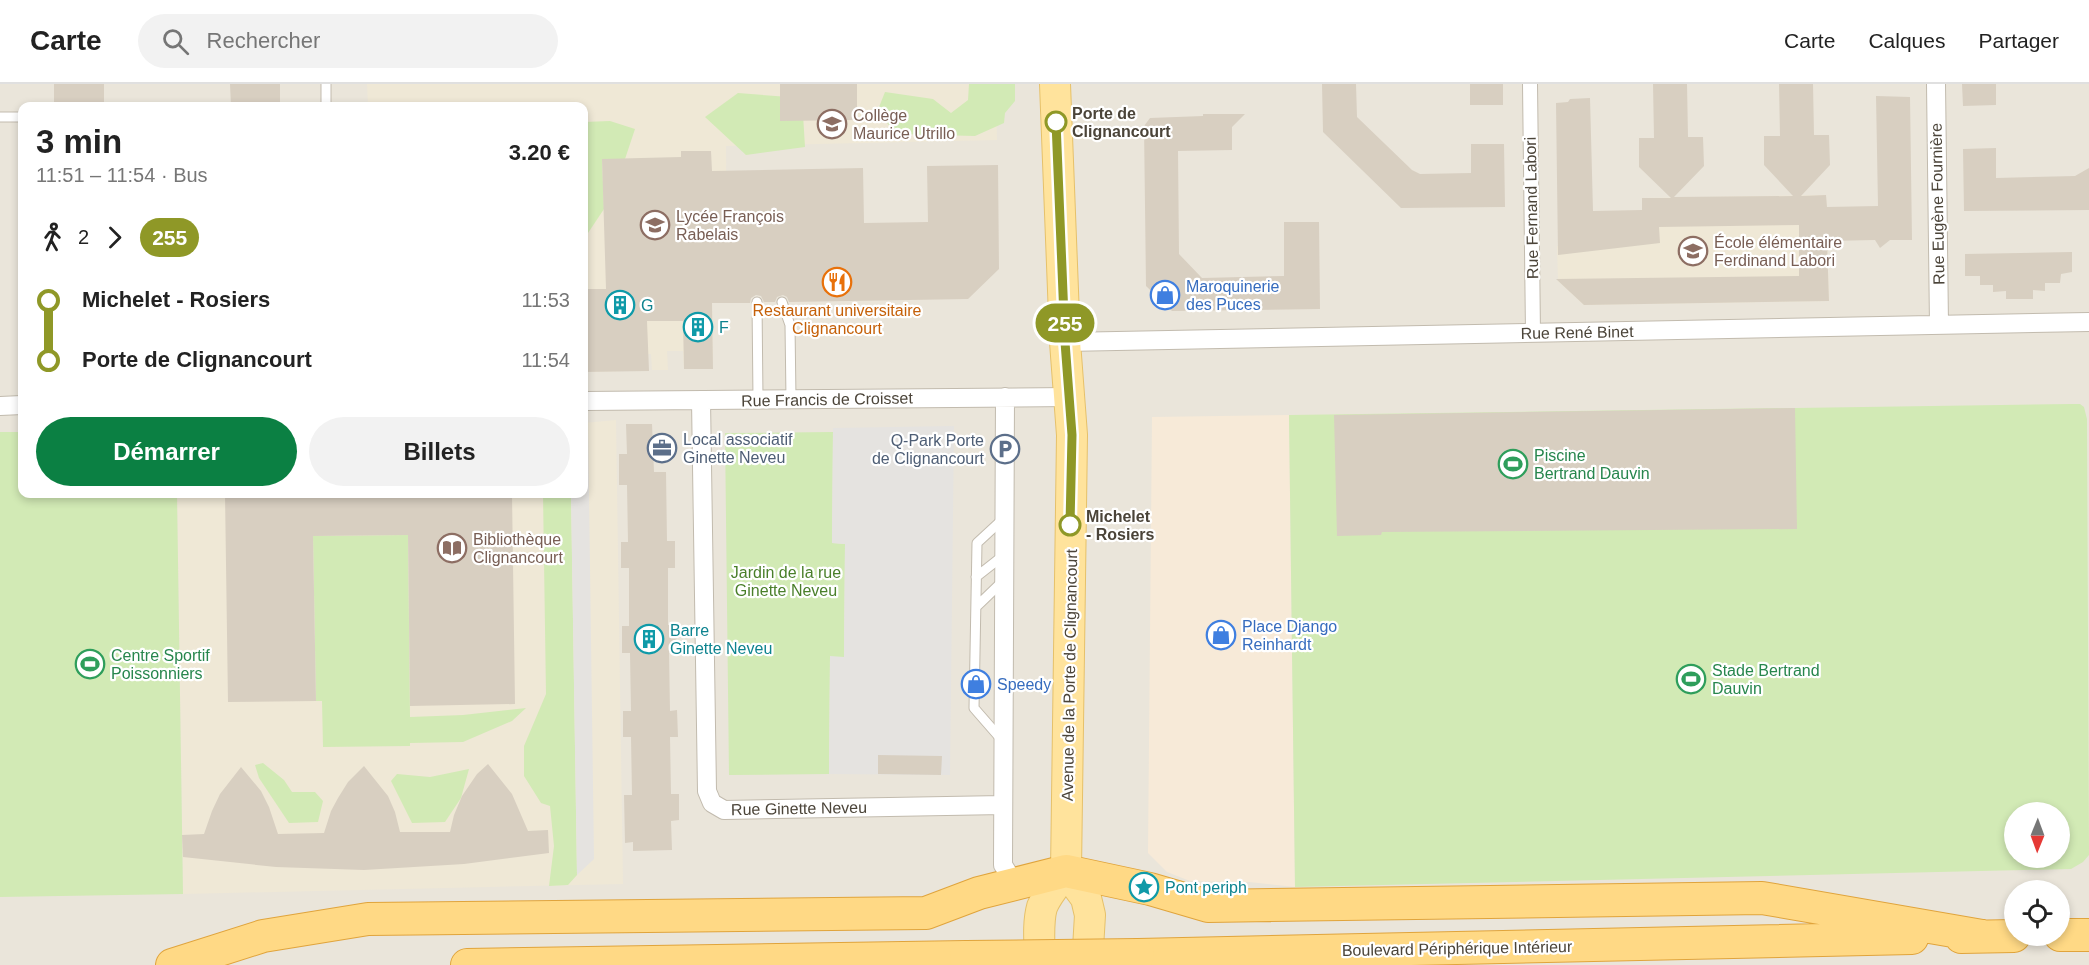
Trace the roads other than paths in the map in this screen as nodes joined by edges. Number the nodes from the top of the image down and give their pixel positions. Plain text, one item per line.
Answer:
1 (326, 84) edge
2 (1056, 84) edge
3 (1530, 84) edge
4 (1936, 84) edge
5 (326, 102) edge
6 (0, 117) edge
7 (18, 117) edge
8 (757, 302) dead end
9 (782, 302) dead end
10 (2089, 322) edge
11 (1939, 325) junction
12 (1533, 333) junction
13 (1065, 342) junction
14 (1005, 397) junction
15 (1070, 397) junction
16 (758, 399) junction
17 (791, 399) junction
18 (701, 400) junction
19 (588, 401) edge
20 (18, 405) edge
21 (0, 406) edge
22 (1004, 518) junction
23 (1004, 555) junction
24 (976, 577) junction
25 (1004, 581) junction
26 (976, 607) junction
27 (1003, 741) junction
28 (1003, 806) junction
29 (1066, 871) junction
30 (1015, 884) junction
31 (1042, 908) junction
32 (2070, 935) edge
33 (2089, 935) edge
34 (1982, 936) junction
35 (2004, 936) edge
36 (172, 965) edge
37 (468, 965) edge
38 (1040, 965) edge
39 (1087, 965) edge

1 - 5 lane
2 - 13 main road, Avenue de la Porte de Clignancourt
3 - 12 street, Rue Fernand Labori
4 - 11 street, Rue Eugène Fournière
6 - 7 lane
8 - 16 lane
9 - 17 lane
10 - 11 street, Rue René Binet
11 - 12 street, Rue René Binet
12 - 13 street, Rue René Binet
13 - 15 main road, Avenue de la Porte de Clignancourt
14 - 15 street, Rue Francis de Croisset
14 - 17 street, Rue Francis de Croisset
14 - 22 street
15 - 29 main road, Avenue de la Porte de Clignancourt
16 - 17 street, Rue Francis de Croisset
16 - 18 street, Rue Francis de Croisset
18 - 19 street, Rue Francis de Croisset
18 - 28 street, Rue Ginette Neveu
20 - 21 street
22 - 23 street
22 - 24 lane
23 - 24 lane
23 - 25 street
24 - 26 lane
25 - 26 lane
25 - 27 street
26 - 27 lane
27 - 28 street
28 - 30 street
29 - 30 highway
29 - 31 main road
29 - 34 highway
29 - 39 main road
30 - 31 street
30 - 36 highway
31 - 38 main road
32 - 33 highway
34 - 35 highway, Boulevard Périphérique Intérieur
34 - 37 highway, Boulevard Périphérique Intérieur, bridge

